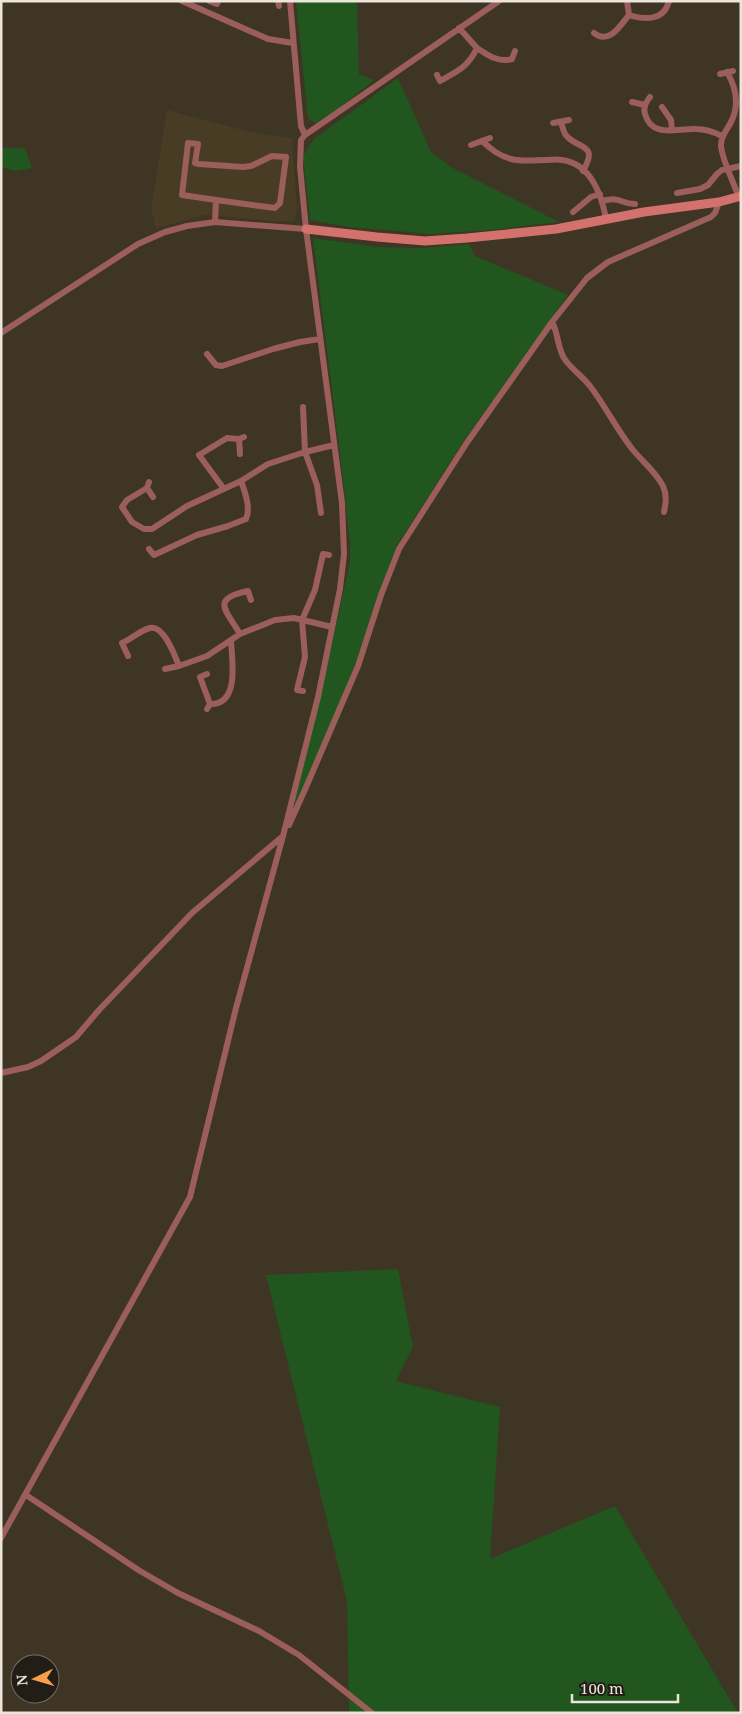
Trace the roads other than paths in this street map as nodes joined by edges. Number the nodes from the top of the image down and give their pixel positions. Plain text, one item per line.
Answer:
1 (182, 1) edge
2 (209, 1) edge
3 (218, 1) edge
4 (290, 1) edge
5 (499, 1) edge
6 (628, 1) edge
7 (669, 1) edge
8 (629, 16) junction
9 (459, 28) junction
10 (594, 33) dead end
11 (293, 43) junction
12 (477, 48) junction
13 (515, 51) dead end
14 (727, 72) dead end
15 (437, 75) dead end
16 (650, 96) dead end
17 (632, 102) dead end
18 (645, 105) junction
19 (738, 109) edge
20 (662, 110) dead end
21 (553, 123) dead end
22 (672, 130) junction
23 (305, 135) junction
24 (722, 136) junction
25 (490, 138) dead end
26 (482, 141) junction
27 (470, 145) dead end
28 (741, 166) edge
29 (728, 168) junction
30 (584, 170) junction
31 (677, 193) dead end
32 (600, 194) junction
33 (740, 196) edge
34 (216, 200) junction
35 (602, 201) junction
36 (719, 202) junction
37 (635, 204) dead end
38 (573, 212) dead end
39 (606, 218) junction
40 (215, 222) junction
41 (306, 229) junction
42 (552, 322) junction
43 (1, 333) edge
44 (320, 339) junction
45 (207, 354) dead end
46 (303, 407) dead end
47 (334, 445) junction
48 (305, 452) junction
49 (240, 454) dead end
50 (241, 481) junction
51 (224, 490) junction
52 (153, 497) dead end
53 (664, 512) dead end
54 (321, 513) dead end
55 (149, 549) dead end
56 (329, 554) dead end
57 (251, 600) dead end
58 (302, 620) junction
59 (332, 627) junction
60 (240, 634) junction
61 (231, 641) junction
62 (128, 656) dead end
63 (179, 666) junction
64 (165, 669) dead end
65 (207, 674) dead end
66 (304, 692) dead end
67 (283, 836) junction
68 (1, 1073) edge
69 (26, 1495) junction
70 (1, 1538) edge
71 (372, 1713) edge

1 - 11 street
2 - 3 street
4 - 11 street
5 - 9 street
6 - 8 street
7 - 8 street
8 - 10 street
9 - 12 street
9 - 23 street
11 - 23 street
12 - 13 street
12 - 15 street
14 - 19 street
16 - 18 street
17 - 18 street
18 - 22 street
19 - 24 street
20 - 22 street
21 - 30 street
22 - 24 street
23 - 41 street
24 - 29 street
25 - 26 street
26 - 27 street
26 - 30 street
28 - 29 street
29 - 31 street
29 - 33 street
30 - 32 street
32 - 35 street
32 - 38 street
33 - 36 street
34 - 34 street
34 - 40 street
35 - 37 street
35 - 39 street
36 - 39 street
36 - 42 street
39 - 41 street
40 - 41 street
40 - 43 street
41 - 44 street
42 - 53 street
42 - 67 street
44 - 45 street
44 - 47 street
46 - 48 street
47 - 48 street
47 - 59 street
48 - 50 street
48 - 54 street
49 - 51 street
50 - 51 street
50 - 55 street
51 - 52 street
56 - 58 street
57 - 60 street
58 - 59 street
58 - 60 street
58 - 66 street
59 - 67 street
60 - 61 street
61 - 63 street
61 - 65 street
62 - 63 street
63 - 64 street
67 - 68 street
67 - 69 street
69 - 70 street
69 - 71 street

